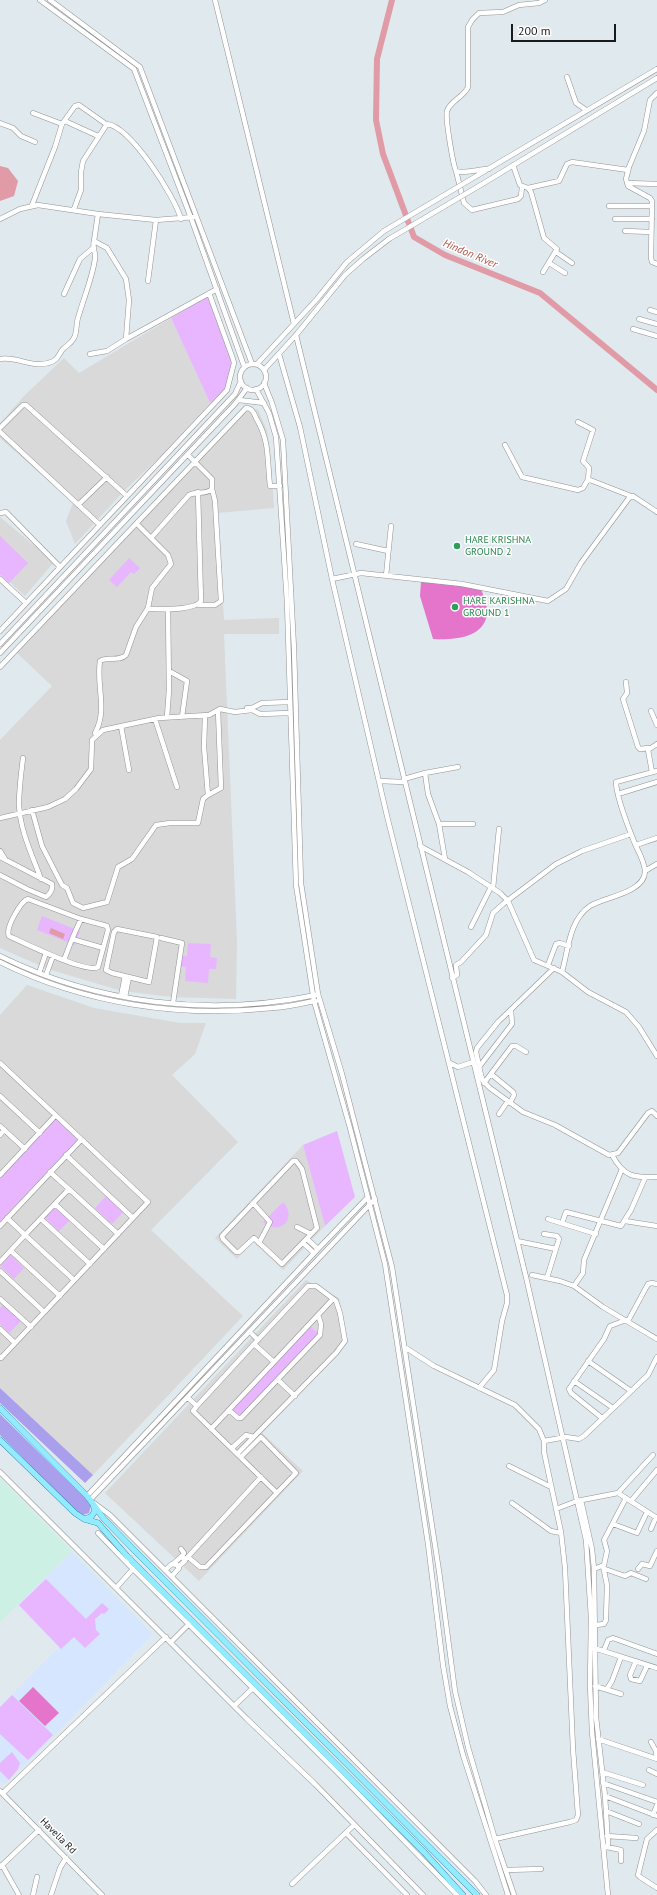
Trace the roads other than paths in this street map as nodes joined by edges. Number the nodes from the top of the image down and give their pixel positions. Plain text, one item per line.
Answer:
1 (40, 0) edge
2 (50, 0) edge
3 (215, 0) edge
4 (545, 0) edge
5 (657, 69) edge
6 (567, 77) dead end
7 (657, 78) edge
8 (657, 93) edge
9 (586, 110) junction
10 (33, 113) dead end
11 (0, 123) edge
12 (63, 123) junction
13 (106, 124) junction
14 (98, 136) junction
15 (35, 142) dead end
16 (513, 165) junction
17 (489, 169) junction
18 (628, 170) junction
19 (456, 171) junction
20 (627, 183) junction
21 (657, 184) edge
22 (522, 187) junction
23 (528, 188) junction
24 (32, 205) junction
25 (609, 206) dead end
26 (74, 209) junction
27 (654, 209) edge
28 (98, 214) junction
29 (197, 216) junction
30 (0, 219) edge
31 (186, 219) junction
32 (616, 219) dead end
33 (652, 219) junction
34 (156, 220) junction
35 (625, 231) dead end
36 (651, 234) junction
37 (657, 236) edge
38 (94, 241) junction
39 (93, 248) junction
40 (556, 252) junction
41 (549, 263) junction
42 (572, 263) dead end
43 (657, 264) edge
44 (543, 272) dead end
45 (565, 273) dead end
46 (148, 281) dead end
47 (212, 291) junction
48 (64, 294) dead end
49 (650, 310) dead end
50 (657, 312) edge
51 (639, 319) dead end
52 (294, 324) junction
53 (657, 324) edge
54 (633, 329) dead end
55 (296, 335) junction
56 (657, 336) edge
57 (126, 339) junction
58 (90, 354) dead end
59 (279, 354) junction
60 (0, 359) edge
61 (252, 364) junction
62 (257, 364) junction
63 (244, 366) junction
64 (264, 370) junction
65 (241, 382) junction
66 (264, 383) junction
67 (247, 388) junction
68 (256, 389) junction
69 (239, 400) junction
70 (264, 403) junction
71 (578, 422) dead end
72 (0, 428) edge
73 (0, 432) edge
74 (505, 445) dead end
75 (191, 459) junction
76 (107, 477) junction
77 (588, 480) junction
78 (275, 486) junction
79 (212, 489) junction
80 (198, 492) junction
81 (128, 496) junction
82 (631, 496) junction
83 (78, 505) junction
84 (657, 512) edge
85 (0, 513) edge
86 (137, 524) junction
87 (100, 525) junction
88 (391, 526) dead end
89 (151, 538) junction
90 (356, 544) dead end
91 (388, 551) junction
92 (60, 567) junction
93 (354, 573) junction
94 (386, 576) junction
95 (0, 579) edge
96 (332, 579) junction
97 (26, 603) junction
98 (198, 605) junction
99 (148, 609) junction
100 (168, 609) junction
101 (0, 631) edge
102 (0, 644) edge
103 (0, 653) edge
104 (0, 667) edge
105 (169, 671) junction
106 (626, 682) dead end
107 (286, 702) junction
108 (218, 710) junction
109 (230, 710) junction
110 (650, 711) dead end
111 (287, 714) junction
112 (296, 715) junction
113 (205, 716) junction
114 (167, 717) junction
115 (182, 717) junction
116 (155, 719) junction
117 (657, 725) edge
118 (121, 726) junction
119 (94, 736) junction
120 (657, 744) edge
121 (648, 748) junction
122 (23, 758) dead end
123 (458, 767) dead end
124 (128, 770) dead end
125 (657, 771) edge
126 (652, 772) junction
127 (425, 773) junction
128 (404, 780) junction
129 (379, 781) junction
130 (657, 782) edge
131 (177, 787) dead end
132 (618, 794) junction
133 (208, 795) junction
134 (32, 810) junction
135 (20, 813) junction
136 (0, 818) edge
137 (439, 824) junction
138 (473, 824) dead end
139 (499, 829) dead end
140 (631, 834) junction
141 (657, 838) edge
142 (636, 845) junction
143 (420, 846) junction
144 (0, 851) edge
145 (0, 857) edge
146 (5, 859) junction
147 (445, 859) junction
148 (657, 864) edge
149 (645, 871) junction
150 (0, 875) edge
151 (41, 879) junction
152 (492, 887) junction
153 (508, 901) junction
154 (81, 919) junction
155 (471, 927) dead end
156 (161, 938) dead end
157 (72, 939) junction
158 (569, 946) junction
159 (103, 948) junction
160 (46, 953) junction
161 (0, 956) edge
162 (53, 956) junction
163 (64, 960) junction
164 (0, 962) edge
165 (548, 965) junction
166 (554, 968) junction
167 (562, 972) junction
168 (39, 973) junction
169 (46, 975) junction
170 (127, 976) junction
171 (452, 978) junction
172 (318, 994) junction
173 (313, 995) junction
174 (123, 996) junction
175 (317, 1001) junction
176 (173, 1004) junction
177 (511, 1010) junction
178 (526, 1052) dead end
179 (657, 1056) edge
180 (473, 1062) junction
181 (0, 1063) edge
182 (450, 1063) junction
183 (479, 1067) junction
184 (491, 1074) junction
185 (484, 1083) junction
186 (0, 1096) edge
187 (509, 1102) junction
188 (499, 1114) dead end
189 (55, 1116) junction
190 (657, 1116) edge
191 (0, 1126) edge
192 (4, 1130) junction
193 (40, 1132) junction
194 (0, 1135) edge
195 (81, 1140) junction
196 (25, 1149) junction
197 (66, 1155) junction
198 (612, 1155) junction
199 (622, 1170) junction
200 (50, 1172) junction
201 (0, 1175) edge
202 (645, 1178) junction
203 (657, 1178) edge
204 (69, 1189) junction
205 (373, 1192) junction
206 (368, 1198) junction
207 (376, 1199) junction
208 (253, 1203) junction
209 (55, 1204) junction
210 (370, 1205) junction
211 (7, 1218) junction
212 (133, 1218) junction
213 (41, 1219) junction
214 (548, 1219) dead end
215 (600, 1221) junction
216 (625, 1221) junction
217 (562, 1223) junction
218 (0, 1226) edge
219 (657, 1226) edge
220 (297, 1227) dead end
221 (118, 1234) junction
222 (312, 1234) junction
223 (544, 1234) dead end
224 (596, 1234) junction
225 (26, 1235) junction
226 (305, 1241) junction
227 (517, 1241) junction
228 (259, 1243) junction
229 (104, 1249) junction
230 (318, 1249) junction
231 (556, 1250) junction
232 (11, 1251) junction
233 (314, 1253) junction
234 (0, 1262) edge
235 (90, 1264) junction
236 (0, 1271) edge
237 (532, 1275) dead end
238 (546, 1278) junction
239 (74, 1280) junction
240 (657, 1284) edge
241 (285, 1285) junction
242 (574, 1286) junction
243 (290, 1289) junction
244 (60, 1296) junction
245 (0, 1299) edge
246 (333, 1299) junction
247 (44, 1312) junction
248 (318, 1315) junction
249 (627, 1320) junction
250 (30, 1327) junction
251 (0, 1328) edge
252 (250, 1332) junction
253 (657, 1339) edge
254 (258, 1340) junction
255 (15, 1343) junction
256 (254, 1344) junction
257 (406, 1348) junction
258 (0, 1357) edge
259 (657, 1357) edge
260 (588, 1361) junction
261 (274, 1362) junction
262 (278, 1380) junction
263 (574, 1381) junction
264 (479, 1388) junction
265 (631, 1391) junction
266 (294, 1396) junction
267 (188, 1398) junction
268 (197, 1406) junction
269 (613, 1408) junction
270 (0, 1410) edge
271 (230, 1411) junction
272 (602, 1418) junction
273 (212, 1429) junction
274 (253, 1437) junction
275 (563, 1437) junction
276 (0, 1440) edge
277 (544, 1441) junction
278 (232, 1448) junction
279 (239, 1455) junction
280 (653, 1456) dead end
281 (509, 1466) dead end
282 (657, 1470) edge
283 (0, 1472) edge
284 (261, 1477) junction
285 (552, 1487) junction
286 (277, 1493) junction
287 (618, 1493) junction
288 (91, 1500) junction
289 (579, 1500) junction
290 (628, 1500) junction
291 (512, 1503) dead end
292 (556, 1509) junction
293 (647, 1512) junction
294 (657, 1518) edge
295 (84, 1519) junction
296 (613, 1524) junction
297 (651, 1529) dead end
298 (561, 1533) junction
299 (98, 1534) dead end
300 (142, 1547) junction
301 (181, 1549) dead end
302 (657, 1551) edge
303 (136, 1552) junction
304 (185, 1558) junction
305 (128, 1560) junction
306 (174, 1563) junction
307 (178, 1567) junction
308 (594, 1568) junction
309 (604, 1568) junction
310 (133, 1569) junction
311 (638, 1569) dead end
312 (165, 1570) junction
313 (172, 1576) junction
314 (646, 1579) dead end
315 (116, 1588) junction
316 (189, 1624) junction
317 (596, 1625) junction
318 (166, 1637) junction
319 (171, 1642) junction
320 (591, 1648) junction
321 (596, 1649) junction
322 (604, 1650) junction
323 (657, 1654) edge
324 (621, 1657) junction
325 (636, 1662) junction
326 (647, 1666) junction
327 (657, 1668) edge
328 (595, 1686) junction
329 (253, 1688) junction
330 (606, 1689) junction
331 (621, 1694) dead end
332 (234, 1706) junction
333 (598, 1738) junction
334 (651, 1742) dead end
335 (657, 1759) edge
336 (649, 1770) dead end
337 (602, 1772) junction
338 (657, 1774) edge
339 (603, 1783) junction
340 (644, 1785) dead end
341 (1, 1792) edge
342 (605, 1798) junction
343 (657, 1802) edge
344 (600, 1804) junction
345 (657, 1805) edge
346 (606, 1812) junction
347 (655, 1816) edge
348 (639, 1824) dead end
349 (354, 1825) junction
350 (39, 1830) junction
351 (657, 1830) edge
352 (346, 1833) junction
353 (607, 1836) junction
354 (636, 1838) dead end
355 (495, 1839) junction
356 (605, 1847) junction
357 (66, 1858) junction
358 (621, 1861) dead end
359 (1, 1866) edge
360 (541, 1869) dead end
361 (506, 1870) junction
362 (37, 1877) dead end
363 (292, 1884) dead end
364 (657, 1888) edge
365 (19, 1895) edge
366 (33, 1895) edge
367 (51, 1895) edge
368 (102, 1895) edge
369 (407, 1895) edge
370 (423, 1895) edge
371 (457, 1895) edge
372 (463, 1895) edge
373 (477, 1895) edge
374 (486, 1895) edge
375 (508, 1895) edge
376 (514, 1895) edge
377 (608, 1895) edge

1 - 31 street
2 - 29 street
3 - 52 street
4 - 19 street
5 - 9 street
6 - 9 street
7 - 16 street
8 - 18 street
9 - 17 street
10 - 12 street
11 - 15 street
12 - 13 street
12 - 14 street
12 - 24 street
13 - 14 street
13 - 31 street
14 - 26 street
16 - 22 street
16 - 55 street, bridge
17 - 19 street
17 - 52 street, bridge
18 - 20 street
18 - 23 street
19 - 22 street
20 - 21 street
20 - 27 street
22 - 23 street
23 - 40 street
24 - 26 street
24 - 30 street
25 - 27 street
26 - 28 street
27 - 33 street
28 - 34 street
28 - 38 street
29 - 31 street
29 - 61 street
31 - 34 street
31 - 47 street
32 - 33 street
33 - 36 street
34 - 46 street
35 - 36 street
36 - 37 street
36 - 43 street
38 - 39 street
38 - 57 street
39 - 48 street
39 - 60 street
40 - 41 street
40 - 42 street
41 - 44 street
41 - 45 street
47 - 57 street
47 - 63 street
47 - 81 street
49 - 50 street
51 - 53 street
52 - 62 street
54 - 56 street
55 - 59 street
55 - 93 street
57 - 58 street
59 - 64 street
59 - 96 street
61 - 62 street
61 - 63 street
62 - 64 street
63 - 65 street
64 - 66 street
65 - 67 street
65 - 102 street
66 - 68 street
66 - 112 street
67 - 68 street
67 - 69 street
68 - 70 street
69 - 70 street
69 - 75 street
70 - 78 street
71 - 77 street
72 - 76 street
73 - 83 street
74 - 77 street
75 - 78 street
75 - 79 street
75 - 86 street
75 - 103 street
76 - 81 street
76 - 83 street
77 - 82 street
78 - 107 street
79 - 80 street
79 - 98 street
80 - 89 street
80 - 98 street
81 - 87 street
82 - 84 street
82 - 94 street
83 - 87 street
85 - 92 street
86 - 89 street
86 - 104 street
87 - 92 street
88 - 91 street
89 - 99 street
90 - 91 street
91 - 94 street
92 - 97 street
93 - 94 street
93 - 96 street
93 - 128 street
95 - 97 street
96 - 129 street
97 - 101 street
98 - 100 street
99 - 100 street
99 - 119 street
100 - 105 street
105 - 114 street
105 - 115 street
106 - 121 street
107 - 109 street
107 - 111 street
108 - 109 street
108 - 113 street
108 - 133 street
109 - 111 street
110 - 117 street
111 - 112 street
111 - 173 street
112 - 172 street
113 - 115 street
113 - 133 street
114 - 115 street
114 - 116 street
116 - 118 street
116 - 131 street
118 - 119 street
118 - 124 street
119 - 134 street
120 - 121 street
121 - 126 street
122 - 135 street
123 - 127 street
125 - 126 street
126 - 132 street
127 - 128 street
127 - 137 street
128 - 129 street
128 - 143 street
129 - 182 street
130 - 132 street
132 - 140 street
133 - 134 street
134 - 135 street
135 - 136 street
135 - 151 street
137 - 138 street
137 - 147 street
139 - 152 street
140 - 142 street
140 - 153 street
141 - 142 street
142 - 149 street
143 - 147 street
143 - 171 street
144 - 146 street
145 - 146 street
146 - 151 street
147 - 152 street
148 - 149 street
149 - 158 street
150 - 151 street
152 - 153 street
152 - 155 street
153 - 165 street
153 - 171 street
154 - 157 street
154 - 159 street
154 - 160 street
156 - 176 street
157 - 159 street
157 - 163 street
158 - 165 street
158 - 167 street
159 - 163 street
160 - 162 street
160 - 168 street
161 - 168 street
162 - 163 street
162 - 169 street
164 - 175 street
165 - 166 street
166 - 167 street
166 - 177 street
167 - 179 street
168 - 169 street
169 - 174 street
170 - 170 street
170 - 174 street
171 - 180 street
172 - 173 street
172 - 175 street
173 - 175 street
173 - 176 street
174 - 176 street
175 - 205 street
175 - 206 street
177 - 183 street
177 - 183 street
178 - 184 street
180 - 182 street
180 - 227 street
181 - 189 street
182 - 264 street
183 - 185 street
184 - 185 street
184 - 187 street
185 - 187 street
186 - 193 street
187 - 188 street
187 - 198 street
189 - 193 street
189 - 195 street
190 - 198 street
191 - 192 street
192 - 194 street
192 - 196 street
193 - 196 street
195 - 197 street
195 - 212 street
196 - 201 street
197 - 200 street
197 - 212 street
198 - 199 street
199 - 202 street
199 - 215 street
200 - 204 street
200 - 211 street
202 - 203 street
202 - 216 street
204 - 209 street
204 - 221 street
205 - 206 street
205 - 207 street
206 - 210 street
206 - 230 street
207 - 210 street
207 - 257 street
208 - 222 street
208 - 228 street
208 - 228 street
209 - 213 street
209 - 229 street
210 - 243 street
210 - 375 street
211 - 218 street
211 - 225 street
212 - 221 street
213 - 225 street
213 - 235 street
214 - 217 street
215 - 216 street
215 - 217 street
215 - 224 street
216 - 219 street
217 - 224 street
220 - 222 street
221 - 229 street
222 - 226 street
223 - 231 street
224 - 242 street
225 - 232 street
225 - 239 street
226 - 228 street
226 - 230 street
226 - 233 street
227 - 231 street
227 - 275 street
229 - 235 street
230 - 233 street
231 - 238 street
232 - 234 street
232 - 244 street
233 - 241 street
235 - 239 street
236 - 247 street
237 - 238 street
238 - 242 street
239 - 244 street
240 - 249 street
241 - 243 street
241 - 288 street
242 - 249 street
243 - 252 street
244 - 247 street
245 - 250 street
246 - 248 street
246 - 254 street
246 - 266 street
247 - 250 street
248 - 261 street
248 - 262 street
249 - 253 street
249 - 260 street
250 - 255 street
251 - 255 street
252 - 254 street
252 - 267 street
254 - 256 street
255 - 258 street
256 - 261 street
256 - 268 street
257 - 264 street
257 - 355 street
259 - 265 street
260 - 263 street
260 - 265 street
261 - 271 street
262 - 266 street
262 - 271 street
263 - 269 street
263 - 272 street
264 - 277 street
265 - 269 street
266 - 274 street
267 - 268 street
267 - 288 street
268 - 273 street
269 - 272 street
270 - 288 main road
271 - 273 street
272 - 275 street
273 - 278 street
274 - 278 street
274 - 279 street
275 - 277 street
275 - 289 street
276 - 295 main road
277 - 285 street
278 - 279 street
279 - 284 street
279 - 286 street
280 - 287 street
281 - 285 street
282 - 290 street
283 - 315 street
284 - 286 street
284 - 304 street
285 - 292 street
286 - 304 street
287 - 289 street
287 - 290 street
288 - 295 main road
288 - 300 street
288 - 303 main road
289 - 292 street
289 - 308 street
289 - 320 street
290 - 293 street
290 - 296 street
291 - 298 street
292 - 298 street
293 - 294 street
293 - 296 street
294 - 297 street
295 - 305 main road
296 - 309 street
298 - 355 street
299 - 305 street
300 - 303 street
300 - 312 street
301 - 304 street
302 - 311 street
303 - 373 main road
304 - 306 street
304 - 307 street
305 - 310 street
305 - 372 main road
306 - 307 street
306 - 312 street
307 - 313 street
308 - 309 street
308 - 317 street
309 - 314 street
309 - 317 street
310 - 315 street
310 - 316 street
312 - 313 street
313 - 374 street
315 - 318 street
316 - 319 street
316 - 329 street
317 - 321 street
318 - 319 street
318 - 341 street
319 - 332 street
320 - 321 street
320 - 344 street
321 - 322 street
321 - 328 street
322 - 323 street
322 - 324 street
324 - 325 street
324 - 330 street
325 - 326 street
325 - 326 street
326 - 327 street
328 - 330 street
328 - 333 street
329 - 332 street
329 - 371 street
330 - 331 street
332 - 349 street
333 - 335 street
333 - 337 street
334 - 335 street
336 - 338 street
337 - 339 street
337 - 340 street
339 - 342 street
339 - 343 street
341 - 350 street, Havelia Rd
342 - 344 street
342 - 346 street
342 - 347 street
344 - 356 street
345 - 347 street
346 - 348 street
346 - 353 street
349 - 352 street
349 - 370 street
350 - 357 street, Havelia Rd
350 - 359 street
351 - 364 street
352 - 363 street
352 - 369 street
353 - 354 street
353 - 356 street
355 - 361 street
356 - 358 street
356 - 377 street
357 - 367 street
357 - 368 street, Havelia Rd
359 - 365 street
360 - 361 street
361 - 376 street
362 - 366 street

